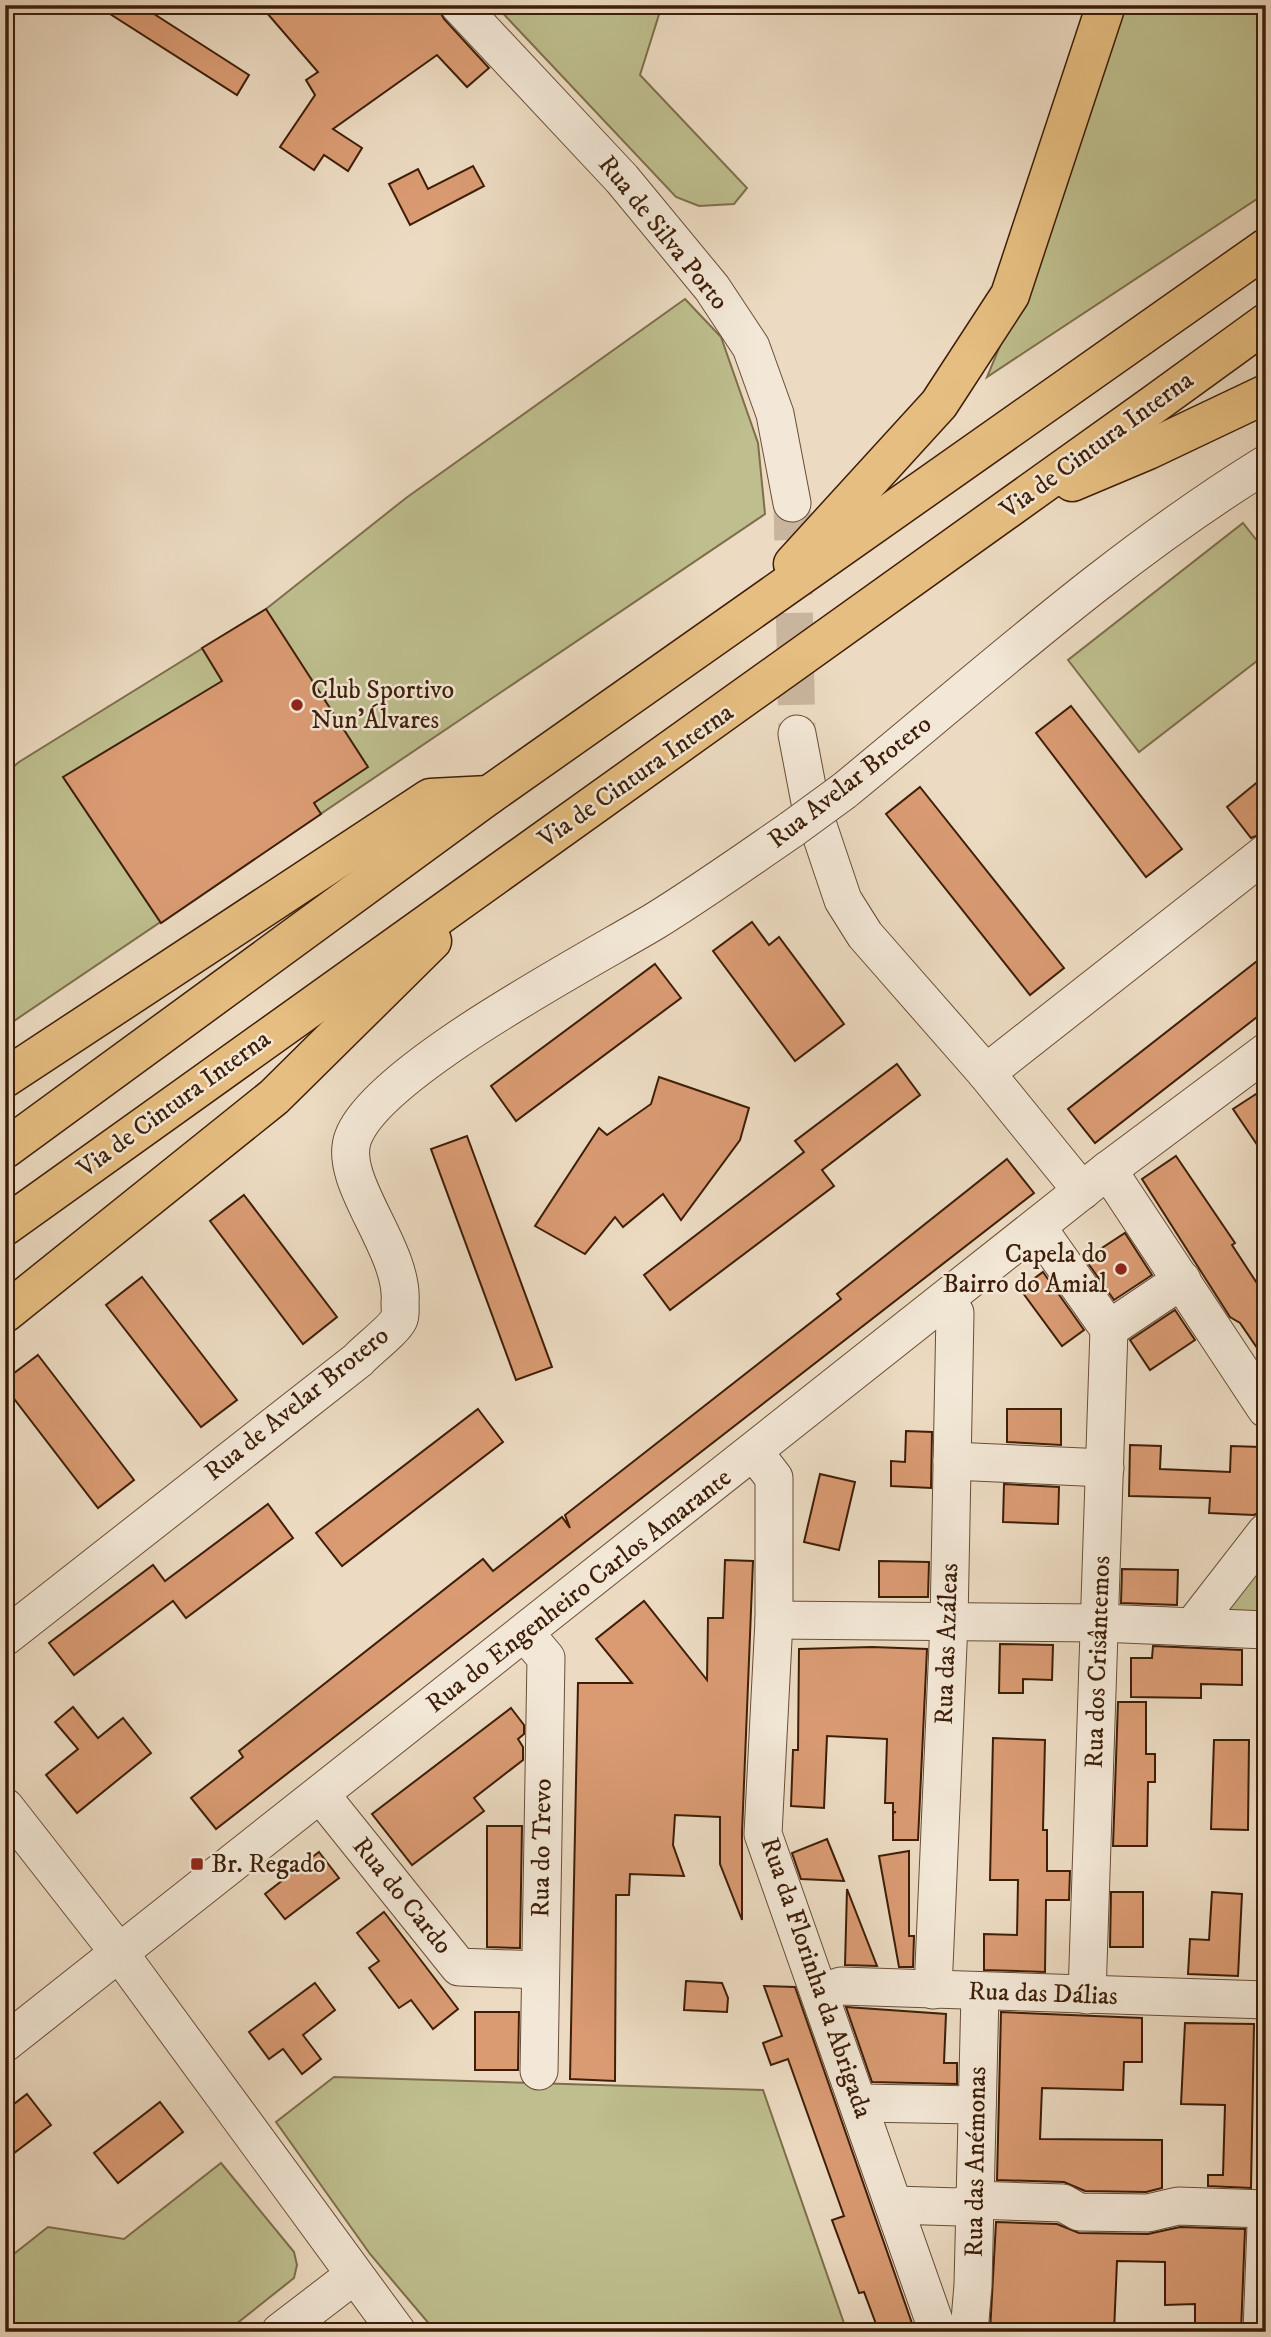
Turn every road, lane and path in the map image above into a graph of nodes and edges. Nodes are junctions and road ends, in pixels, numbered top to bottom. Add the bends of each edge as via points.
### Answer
1 (459, 5) edge
2 (1106, 5) edge
3 (1266, 248) edge
4 (1266, 323) edge
5 (1266, 394) edge
6 (1266, 464) edge
7 (792, 503) tunnel mouth
8 (1015, 505) junction
9 (748, 615) junction
10 (796, 734) tunnel mouth
11 (489, 795) junction
12 (1266, 853) edge
13 (497, 874) junction
14 (1266, 1053) edge
15 (414, 1073) joint
16 (986, 1073) junction
17 (5, 1078) edge
18 (5, 1149) edge
19 (1095, 1181) junction
20 (5, 1226) edge
21 (1037, 1227) junction
22 (1181, 1280) junction
23 (944, 1301) junction
24 (5, 1313) edge
25 (1108, 1329) junction
26 (1266, 1409) edge
27 (754, 1452) junction
28 (952, 1461) junction
29 (1105, 1468) junction
30 (1266, 1532) edge
31 (774, 1620) junction
32 (949, 1622) junction
33 (1100, 1623) junction
34 (1194, 1626) junction
35 (1266, 1630) edge
36 (525, 1633) junction
37 (5, 1637) edge
38 (321, 1795) junction
39 (5, 1807) edge
40 (120, 1954) junction
41 (539, 1969) junction
42 (933, 1990) junction
43 (821, 1993) junction
44 (980, 1993) junction
45 (1087, 1995) junction
46 (1261, 2000) edge
47 (5, 2043) edge
48 (539, 2071) dead end
49 (859, 2103) junction
50 (977, 2105) junction
51 (891, 2197) junction
52 (975, 2200) junction
53 (1266, 2209) edge
54 (1266, 2225) edge
55 (353, 2276) junction
56 (1265, 2279) edge
57 (280, 2332) edge
58 (397, 2332) edge
59 (938, 2332) edge
60 (969, 2332) edge
61 (1262, 2332) edge

1 - 7 street, Rua de Silva Porto via 622,179 712,288 751,347 775,414
2 - 9 highway via 1010,295 939,404
3 - 9 highway
4 - 8 highway, Via de Cintura Interna
5 - 8 highway
6 - 15 street, Rua Avelar Brotero, bridge via 1206,500 1135,553 792,829
8 - 13 highway, Via de Cintura Interna
9 - 11 highway
10 - 16 street via 810,802 844,900 865,935
11 - 17 highway via 430,798
11 - 18 highway
12 - 16 street
13 - 20 highway, Via de Cintura Interna
13 - 24 highway via 274,1097
14 - 19 street, Rua do Engenheiro Carlos Amarante
15 - 37 street, Rua de Avelar Brotero via 366,1113 351,1140 354,1172 402,1286 399,1319 358,1360
16 - 19 street
19 - 21 street, Rua do Engenheiro Carlos Amarante
19 - 22 street
21 - 23 street, Rua do Engenheiro Carlos Amarante
21 - 25 street
22 - 25 street
22 - 26 street
23 - 27 street, Rua do Engenheiro Carlos Amarante
23 - 28 street, Rua das Azáleas via 955,1313
25 - 29 street, Rua dos Crisântemos
27 - 31 street, Rua da Florinha da Abrigada via 774,1478
27 - 36 street, Rua do Engenheiro Carlos Amarante
28 - 29 street
28 - 32 street, Rua das Azáleas
29 - 33 street, Rua dos Crisântemos
30 - 34 street
31 - 32 street
31 - 43 street, Rua da Florinha da Abrigada via 763,1834
32 - 33 street
32 - 42 street, Rua das Azáleas
33 - 34 street
33 - 45 street, Rua dos Crisântemos
34 - 35 street
36 - 38 street, Rua do Engenheiro Carlos Amarante
36 - 41 street, Rua do Trevo via 546,1658
38 - 40 street, Rua do Engenheiro Carlos Amarante
38 - 41 street, Rua do Cardo via 459,1967
39 - 40 street
40 - 47 street, Rua do Engenheiro Carlos Amarante
40 - 55 street
41 - 48 street, Rua do Trevo
42 - 43 street, Rua das Dálias via 841,1986
42 - 44 street, Rua das Dálias
43 - 49 street, Rua da Florinha da Abrigada
44 - 45 street, Rua das Dálias
44 - 50 street, Rua das Anémonas
45 - 46 street, Rua das Dálias
49 - 50 street
49 - 51 street, Rua da Florinha da Abrigada
50 - 52 street, Rua das Anémonas
51 - 52 street via 958,2207
51 - 59 street, Rua da Florinha da Abrigada
52 - 53 street via 1063,2203 1079,2212 1148,2213 1178,2206
52 - 60 street, Rua das Anémonas
54 - 56 street
55 - 57 street
55 - 58 street
56 - 61 street

